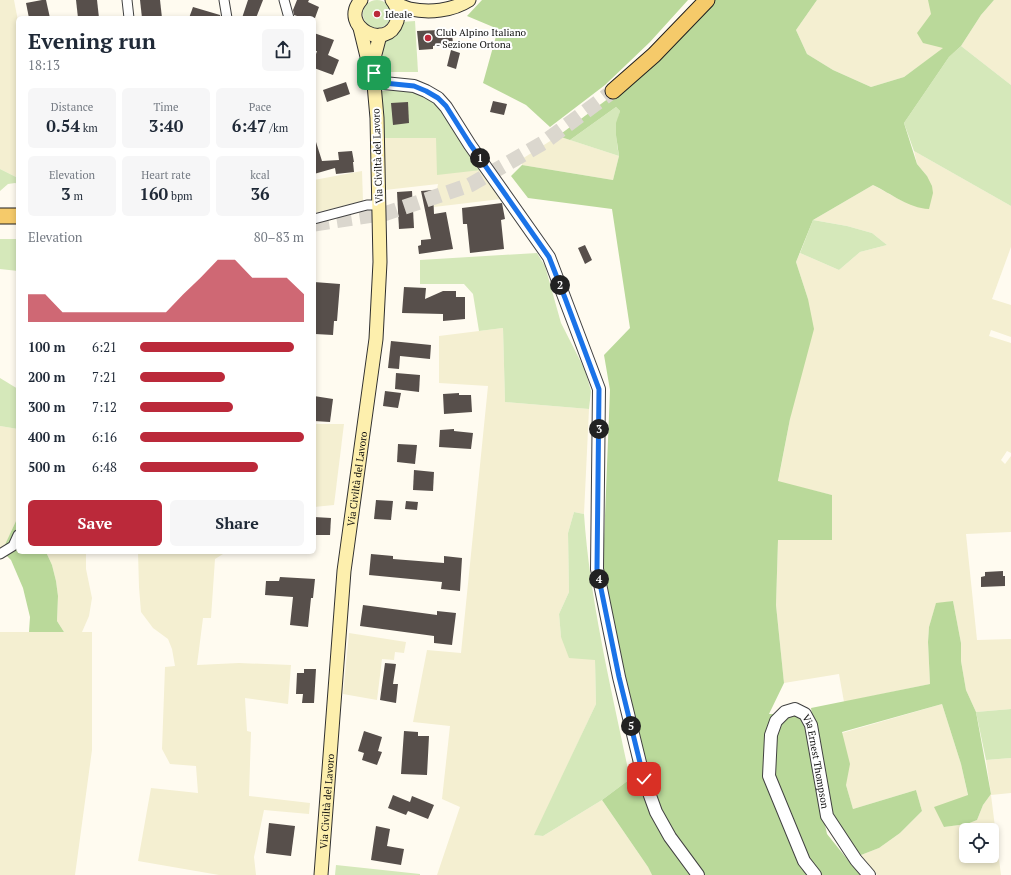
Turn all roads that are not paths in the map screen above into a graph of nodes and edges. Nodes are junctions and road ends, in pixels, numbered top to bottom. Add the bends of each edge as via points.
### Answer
1 (128, 0) edge
2 (224, 0) edge
3 (284, 0) edge
4 (469, 0) edge
5 (708, 0) edge
6 (394, 2) edge
7 (358, 3) edge
8 (430, 10) junction
9 (129, 16) edge
10 (227, 16) edge
11 (288, 16) edge
12 (396, 23) junction
13 (360, 28) junction
14 (380, 35) junction
15 (374, 82) junction
16 (613, 91) tunnel mouth
17 (379, 205) junction
18 (0, 216) edge
19 (16, 216) edge
20 (316, 218) edge
21 (16, 539) edge
22 (0, 554) edge
23 (321, 875) edge
24 (698, 875) edge
25 (815, 875) edge
26 (869, 875) edge

1 - 9 street
2 - 10 street
3 - 11 street
4 - 8 main road via 449,9
5 - 16 main road via 654,55
6 - 8 main road via 410,9
6 - 12 main road via 398,10
7 - 13 main road, Via Civiltà del Lavoro via 355,15
8 - 12 main road
12 - 14 main road via 392,29
13 - 14 main road via 366,33
13 - 15 main road, Via Civiltà del Lavoro
14 - 15 main road, Via Civiltà del Lavoro via 375,54
15 - 17 main road, Via Civiltà del Lavoro
15 - 24 street via 414,86 438,98 549,257 599,389 597,569 619,677 644,779 656,812 670,837
17 - 20 street via 367,205
17 - 23 main road, Via Civiltà del Lavoro via 380,262 376,339 344,571
18 - 19 main road
21 - 22 street via 13,546
25 - 26 street, Via Ernest Thompson via 804,861 769,776 771,735 776,721 785,712 795,709 805,714 811,725 826,816

